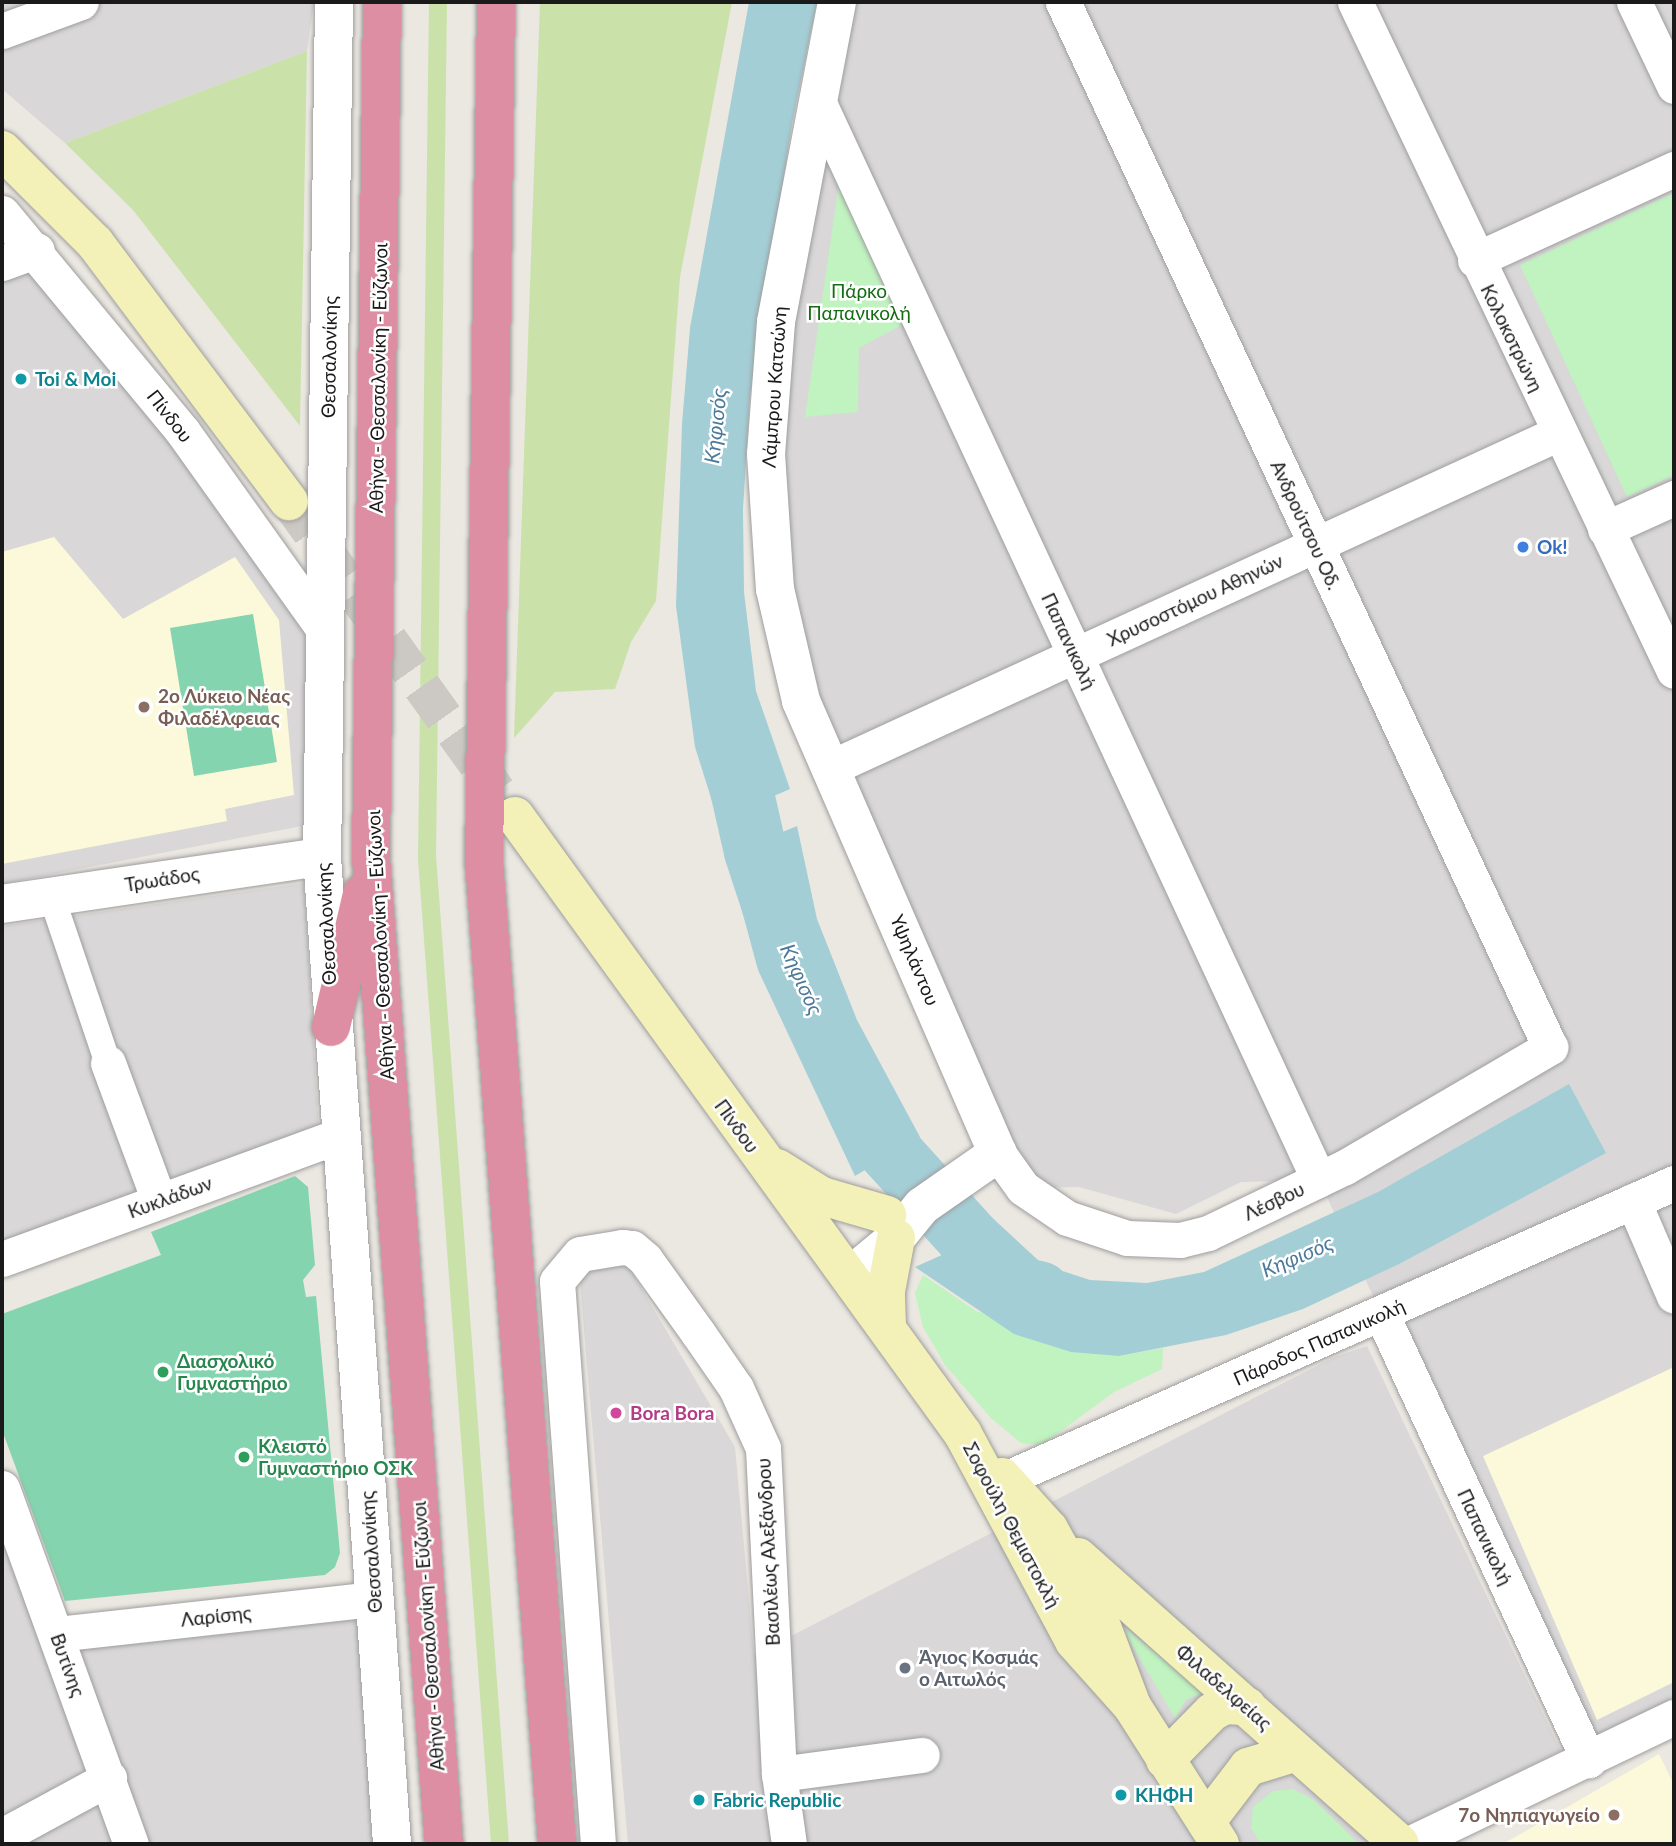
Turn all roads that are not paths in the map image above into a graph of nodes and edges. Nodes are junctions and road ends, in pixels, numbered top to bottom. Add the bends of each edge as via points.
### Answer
1 (81, 2) edge
2 (334, 2) edge
3 (382, 2) edge
4 (496, 2) edge
5 (837, 2) edge
6 (1063, 2) edge
7 (1355, 2) edge
8 (1634, 2) edge
9 (2, 30) edge
10 (1674, 86) edge
11 (820, 103) junction
12 (2, 150) edge
13 (1674, 169) edge
14 (2, 213) edge
15 (37, 250) junction
16 (1475, 260) junction
17 (2, 262) edge
18 (1559, 433) junction
19 (1674, 498) edge
20 (289, 501) tunnel mouth
21 (1605, 529) junction
22 (1315, 545) junction
23 (324, 630) junction
24 (1076, 655) junction
25 (1674, 671) edge
26 (832, 767) junction
27 (515, 816) tunnel mouth
28 (322, 857) junction
29 (371, 858) junction
30 (51, 895) junction
31 (2, 904) edge
32 (331, 1027) junction
33 (1550, 1047) joint
34 (108, 1063) joint
35 (339, 1136) junction
36 (998, 1153) junction
37 (758, 1155) junction
38 (1319, 1180) junction
39 (1674, 1183) edge
40 (159, 1201) junction
41 (1633, 1201) junction
42 (902, 1220) junction
43 (2, 1259) edge
44 (841, 1265) junction
45 (1674, 1296) edge
46 (1382, 1315) junction
47 (887, 1326) junction
48 (963, 1434) junction
49 (1004, 1479) junction
50 (2, 1488) edge
51 (1049, 1528) junction
52 (375, 1599) junction
53 (57, 1634) junction
54 (1132, 1706) junction
55 (1247, 1706) junction
56 (1674, 1717) edge
57 (1297, 1752) junction
58 (922, 1755) dead end
59 (1165, 1760) junction
60 (1589, 1760) junction
61 (779, 1774) junction
62 (109, 1778) junction
63 (1213, 1833) edge
64 (2, 1836) edge
65 (131, 1844) edge
66 (392, 1844) edge
67 (444, 1844) edge
68 (557, 1844) edge
69 (598, 1844) edge
70 (789, 1844) edge
71 (1400, 1844) edge
72 (1409, 1844) edge

1 - 9 street
2 - 23 street, Θεσσαλονίκης
3 - 29 highway, Αθήνα - Θεσσαλονίκη - Εύζωνοι
4 - 68 highway via 484,860
5 - 11 street, Λάμπρου Κατσώνη
6 - 22 street, Ανδρούτσου Οδ.
7 - 16 street, Κολοκοτρώνη
8 - 10 street
11 - 24 street, Παπανικολή
11 - 26 street, Λάμπρου Κατσώνη via 776,322 766,454 775,589 785,642 801,701
12 - 20 main road via 95,243
13 - 16 street
14 - 15 street, Πίνδου
15 - 17 street
15 - 23 street, Πίνδου via 183,432
16 - 18 street, Κολοκοτρώνη
18 - 21 street, Κολοκοτρώνη
18 - 22 street, Χρυσοστόμου Αθηνών
19 - 21 street
21 - 25 street, Κολοκοτρώνη
22 - 24 street, Χρυσοστόμου Αθηνών
22 - 33 street, Ανδρούτσου Οδ.
23 - 28 street, Θεσσαλονίκης
24 - 26 street, Χρυσοστόμου Αθηνών
24 - 38 street, Παπανικολή
26 - 36 street, Υψηλάντου
27 - 37 main road, Πίνδου
28 - 30 street, Τρωάδος
28 - 32 street, Θεσσαλονίκης
29 - 32 highway
29 - 67 highway, Αθήνα - Θεσσαλονίκη - Εύζωνοι
30 - 31 street, Τρωάδος
30 - 34 street
32 - 35 street, Θεσσαλονίκης
33 - 38 street, Λέσβου
34 - 40 street
35 - 40 street, Κυκλάδων
35 - 52 street, Θεσσαλονίκης
36 - 38 street, Λέσβου via 1023,1188 1045,1206 1096,1230 1152,1241 1208,1233
36 - 42 street
37 - 42 main road via 822,1196
37 - 44 main road, Πίνδου
39 - 41 street, Πάροδος Παπανικολή
40 - 43 street, Κυκλάδων
41 - 45 street
41 - 46 street, Πάροδος Παπανικολή
42 - 44 street
42 - 47 main road via 886,1291
44 - 47 main road, Πίνδου
46 - 49 street, Πάροδος Παπανικολή
46 - 60 street, Παπανικολή
47 - 48 main road, Πίνδου
48 - 49 main road, Σοφούλη Θεμιστοκλή
48 - 54 main road, Σοφούλη Θεμιστοκλή via 1074,1641
49 - 51 main road, Σοφούλη Θεμιστοκλή
50 - 53 street, Βυτίνης
51 - 54 main road, Σοφούλη Θεμιστοκλή via 1100,1619
51 - 55 main road, Φιλαδελφείας
52 - 53 street, Λαρίσης
52 - 66 street, Θεσσαλονίκης
53 - 62 street, Βυτίνης
54 - 59 main road, Σοφούλη Θεμιστοκλή
55 - 57 main road, Φιλαδελφείας
55 - 59 main road via 1225,1705 1212,1712
56 - 60 street
57 - 63 main road via 1248,1767
57 - 71 main road, Φιλαδελφείας
58 - 61 street
59 - 63 main road, Σοφούλη Θεμιστοκλή
60 - 72 street
61 - 69 street, Βασιλέως Αλεξάνδρου via 763,1448 736,1388 645,1259 632,1248 580,1254 557,1280
61 - 70 street, Βασιλέως Αλεξάνδρου
62 - 64 street
62 - 65 street, Βυτίνης

